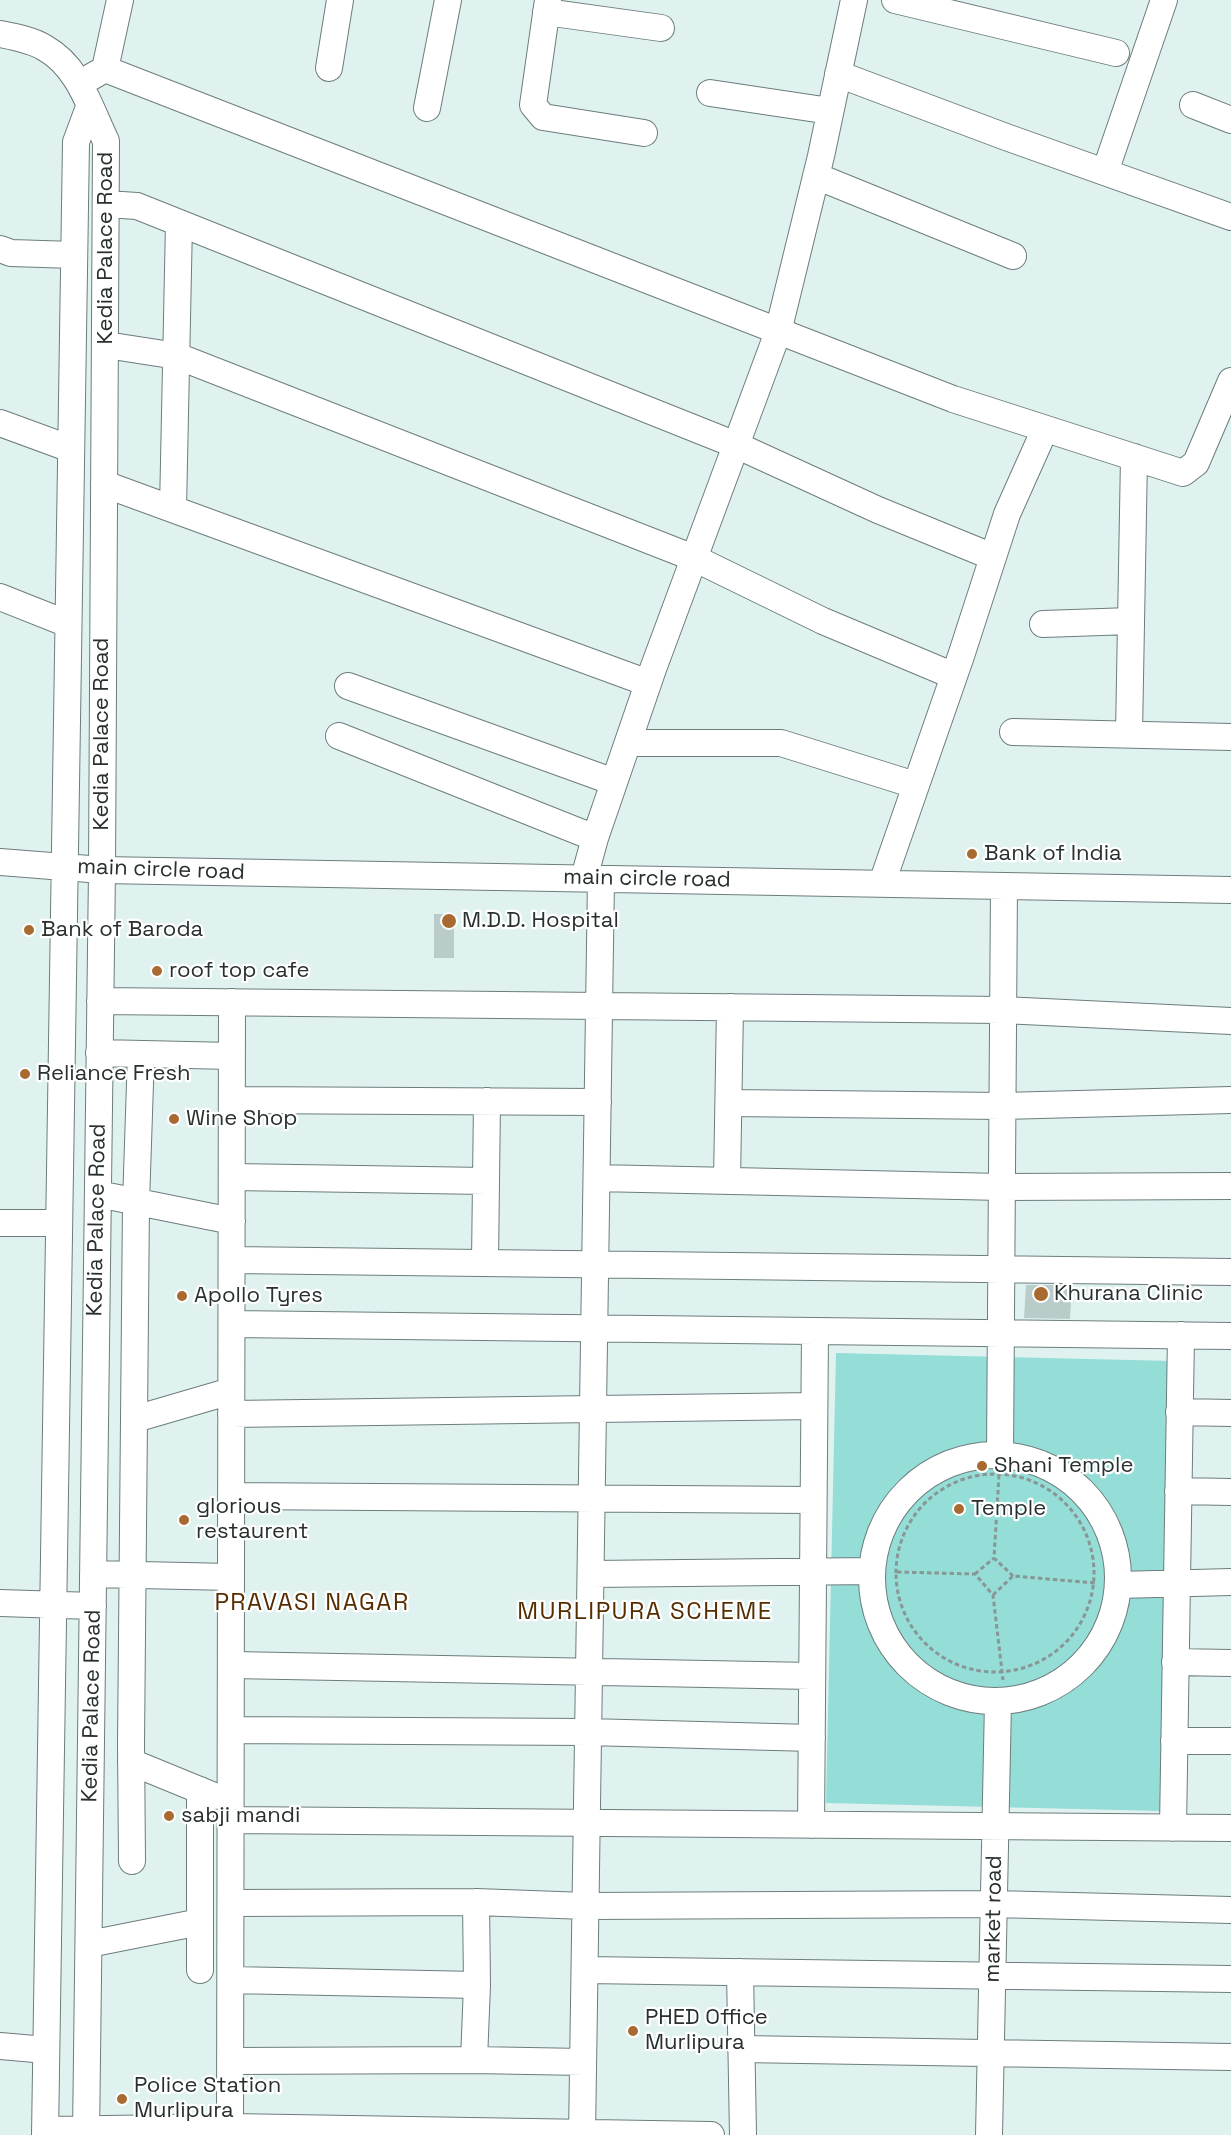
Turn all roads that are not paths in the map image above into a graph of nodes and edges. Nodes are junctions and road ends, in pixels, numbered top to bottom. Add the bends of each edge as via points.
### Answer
1 (120, 0) edge
2 (340, 0) edge
3 (448, 0) edge
4 (854, 0) edge
5 (895, 0) edge
6 (1164, 0) edge
7 (547, 6) edge
8 (661, 28) dead end
9 (0, 34) edge
10 (1116, 53) dead end
11 (329, 68) dead end
12 (105, 69) junction
13 (838, 74) junction
14 (710, 93) dead end
15 (85, 96) junction
16 (1193, 105) dead end
17 (427, 108) dead end
18 (830, 111) junction
19 (1231, 120) edge
20 (644, 133) dead end
21 (1105, 172) junction
22 (816, 176) junction
23 (106, 204) junction
24 (1231, 217) edge
25 (179, 223) junction
26 (0, 249) edge
27 (74, 255) junction
28 (1012, 256) dead end
29 (778, 332) junction
30 (106, 345) junction
31 (177, 356) junction
32 (1231, 381) edge
33 (0, 423) edge
34 (1045, 429) junction
35 (736, 445) junction
36 (71, 449) junction
37 (1134, 457) junction
38 (104, 484) junction
39 (173, 509) junction
40 (993, 557) junction
41 (694, 558) junction
42 (0, 597) edge
43 (1131, 621) junction
44 (68, 624) junction
45 (1043, 624) dead end
46 (954, 676) junction
47 (648, 683) junction
48 (348, 686) dead end
49 (1013, 732) dead end
50 (1129, 734) junction
51 (339, 736) dead end
52 (1231, 736) edge
53 (628, 743) junction
54 (614, 782) junction
55 (915, 785) junction
56 (595, 838) junction
57 (0, 862) edge
58 (64, 867) junction
59 (102, 870) junction
60 (593, 878) junction
61 (882, 883) junction
62 (1004, 886) junction
63 (1231, 890) edge
64 (100, 1001) junction
65 (232, 1002) junction
66 (599, 1006) junction
67 (730, 1007) junction
68 (1003, 1010) junction
69 (1231, 1022) edge
70 (99, 1053) junction
71 (141, 1054) junction
72 (232, 1056) junction
73 (232, 1100) junction
74 (1231, 1100) edge
75 (488, 1101) junction
76 (598, 1102) junction
77 (729, 1103) junction
78 (1002, 1106) junction
79 (232, 1177) junction
80 (597, 1178) junction
81 (486, 1181) junction
82 (727, 1181) junction
83 (1231, 1186) edge
84 (1002, 1187) junction
85 (98, 1194) junction
86 (136, 1203) junction
87 (232, 1221) junction
88 (0, 1223) edge
89 (58, 1224) junction
90 (232, 1260) junction
91 (485, 1262) junction
92 (595, 1264) junction
93 (1001, 1268) junction
94 (1231, 1272) edge
95 (232, 1324) junction
96 (594, 1328) junction
97 (815, 1331) junction
98 (1001, 1333) junction
99 (1181, 1335) junction
100 (1231, 1336) edge
101 (231, 1402) junction
102 (814, 1406) junction
103 (593, 1409) junction
104 (1179, 1412) junction
105 (1231, 1413) edge
106 (135, 1419) junction
107 (999, 1463) junction
108 (1178, 1491) junction
109 (1231, 1492) edge
110 (231, 1496) junction
111 (592, 1497) junction
112 (813, 1500) junction
113 (813, 1572) junction
114 (884, 1572) junction
115 (93, 1574) junction
116 (591, 1574) junction
117 (133, 1575) junction
118 (231, 1577) junction
119 (1231, 1582) edge
120 (1176, 1583) junction
121 (1106, 1584) junction
122 (0, 1604) edge
123 (53, 1604) junction
124 (93, 1606) junction
125 (1175, 1662) junction
126 (1231, 1663) edge
127 (232, 1665) junction
128 (590, 1671) junction
129 (812, 1676) junction
130 (1002, 1702) junction
131 (231, 1730) junction
132 (588, 1732) junction
133 (812, 1738) junction
134 (1174, 1740) junction
135 (1231, 1741) edge
136 (91, 1744) junction
137 (131, 1753) junction
138 (200, 1790) junction
139 (231, 1811) junction
140 (587, 1823) junction
141 (811, 1825) junction
142 (996, 1826) junction
143 (1173, 1828) junction
144 (1231, 1828) edge
145 (132, 1861) dead end
146 (476, 1902) junction
147 (231, 1903) junction
148 (994, 1904) junction
149 (586, 1906) junction
150 (1231, 1910) edge
151 (200, 1922) junction
152 (89, 1944) junction
153 (585, 1970) junction
154 (200, 1971) dead end
155 (740, 1972) junction
156 (993, 1976) junction
157 (1231, 1979) edge
158 (231, 1980) junction
159 (477, 1985) junction
160 (0, 2046) edge
161 (741, 2049) junction
162 (46, 2050) junction
163 (991, 2053) junction
164 (1231, 2057) edge
165 (474, 2060) junction
166 (231, 2061) junction
167 (583, 2062) junction
168 (230, 2127) junction
169 (86, 2132) edge
170 (45, 2133) edge
171 (582, 2134) edge
172 (711, 2135) edge
173 (743, 2135) edge
174 (989, 2135) edge

1 - 12 street
2 - 11 street
3 - 17 street
4 - 13 street
5 - 10 street
6 - 21 street
7 - 8 street
7 - 20 street via 533,105 543,117
9 - 15 street via 44,47 63,61
12 - 15 street
12 - 29 street
13 - 18 street
13 - 21 street
14 - 18 street
15 - 23 street, Kedia Palace Road via 106,141
15 - 27 street, Kedia Palace Road via 76,142
16 - 19 street
18 - 22 street
21 - 24 street
22 - 28 street
22 - 29 street
23 - 25 street via 136,206
23 - 30 street, Kedia Palace Road
25 - 31 street
25 - 35 street
26 - 27 street via 11,253
27 - 36 street, Kedia Palace Road
29 - 34 street via 953,399
29 - 35 street
30 - 31 street
30 - 38 street, Kedia Palace Road
31 - 39 street
31 - 41 street
32 - 37 street via 1196,463 1183,473
33 - 36 street
34 - 37 street
34 - 40 street via 1007,514
35 - 40 street
35 - 41 street
36 - 44 street, Kedia Palace Road
37 - 43 street
38 - 39 street
38 - 59 street, Kedia Palace Road
39 - 47 street
40 - 46 street
41 - 46 street via 823,621
41 - 47 street
42 - 44 street
43 - 45 street
43 - 50 street
44 - 58 street, Kedia Palace Road
46 - 55 street
47 - 53 street
48 - 54 street
49 - 50 street
50 - 52 street
51 - 56 street
53 - 54 street
53 - 55 street via 781,743
54 - 56 street
55 - 61 street
56 - 60 street
57 - 58 street, main circle road
58 - 59 street, main circle road
58 - 89 street, Kedia Palace Road
59 - 60 street, main circle road
59 - 64 street, Kedia Palace Road
60 - 61 street, main circle road
60 - 66 street
61 - 62 street, main circle road
62 - 63 street, main circle road
62 - 68 street
64 - 65 street
64 - 70 street, Kedia Palace Road
65 - 66 street
65 - 72 street
66 - 67 street
66 - 76 street
67 - 68 street
67 - 77 street
68 - 69 street
68 - 78 street
70 - 71 street
70 - 85 street, Kedia Palace Road
71 - 72 street
71 - 86 street
72 - 73 street
73 - 75 street
73 - 79 street
74 - 78 street
75 - 76 street
75 - 81 street
76 - 80 street
77 - 78 street
77 - 82 street
78 - 84 street
79 - 81 street
79 - 87 street
80 - 82 street
80 - 92 street
81 - 91 street
82 - 84 street
83 - 84 street
84 - 93 street
85 - 86 street
85 - 115 street, Kedia Palace Road
86 - 87 street
86 - 106 street
87 - 90 street
88 - 89 street
89 - 123 street, Kedia Palace Road
90 - 91 street
90 - 95 street
91 - 92 street
92 - 93 street
92 - 96 street
93 - 94 street
93 - 98 street
95 - 96 street
95 - 101 street
96 - 97 street
96 - 103 street
97 - 98 street
97 - 102 street
98 - 99 street
98 - 107 street
99 - 100 street
99 - 104 street
101 - 103 street
101 - 106 street
101 - 110 street
102 - 103 street
102 - 112 street
103 - 111 street
104 - 105 street
104 - 108 street
106 - 117 street
107 - 114 street via 968,1456 938,1467 912,1486 891,1510 877,1539
107 - 121 street via 1027,1458 1053,1468 1095,1505 1116,1557
108 - 109 street
108 - 120 street
110 - 111 street
110 - 118 street
111 - 112 street
111 - 116 street
112 - 113 street
113 - 114 street
113 - 116 street
113 - 129 street
114 - 130 street via 874,1605 886,1637 906,1665 933,1685 964,1698
115 - 117 street
115 - 124 street, Kedia Palace Road
116 - 128 street
117 - 118 street
117 - 137 street
118 - 127 street
119 - 120 street
120 - 121 street
120 - 125 street
121 - 130 street via 1113,1614 1101,1641 1084,1664 1061,1683 1035,1696
122 - 123 street
123 - 124 street
123 - 162 street, Kedia Palace Road
124 - 136 street, Kedia Palace Road
125 - 126 street
125 - 134 street
127 - 128 street
127 - 131 street
128 - 129 street
128 - 132 street
129 - 133 street
130 - 142 street, market road
131 - 132 street
131 - 139 street
132 - 133 street
132 - 140 street
133 - 141 street
134 - 135 street
134 - 143 street
136 - 137 street
136 - 152 street, Kedia Palace Road
137 - 138 street
137 - 145 street
138 - 139 street
138 - 151 street
139 - 140 street
139 - 147 street
140 - 141 street
140 - 149 street
141 - 142 street
142 - 143 street
142 - 148 street, market road
143 - 144 street
146 - 147 street
146 - 149 street
146 - 159 street
147 - 158 street
148 - 149 street
148 - 150 street
148 - 156 street, market road
149 - 153 street
151 - 152 street
151 - 154 street
152 - 169 street, Kedia Palace Road
153 - 155 street
153 - 167 street
155 - 156 street
155 - 161 street
156 - 157 street
156 - 163 street, market road
158 - 159 street
158 - 166 street
159 - 165 street
160 - 162 street
161 - 163 street
161 - 173 street
162 - 170 street, Kedia Palace Road
163 - 164 street
163 - 174 street, market road
165 - 166 street
165 - 167 street
166 - 168 street
167 - 171 street
168 - 169 street
168 - 171 street
169 - 170 street
171 - 172 street

